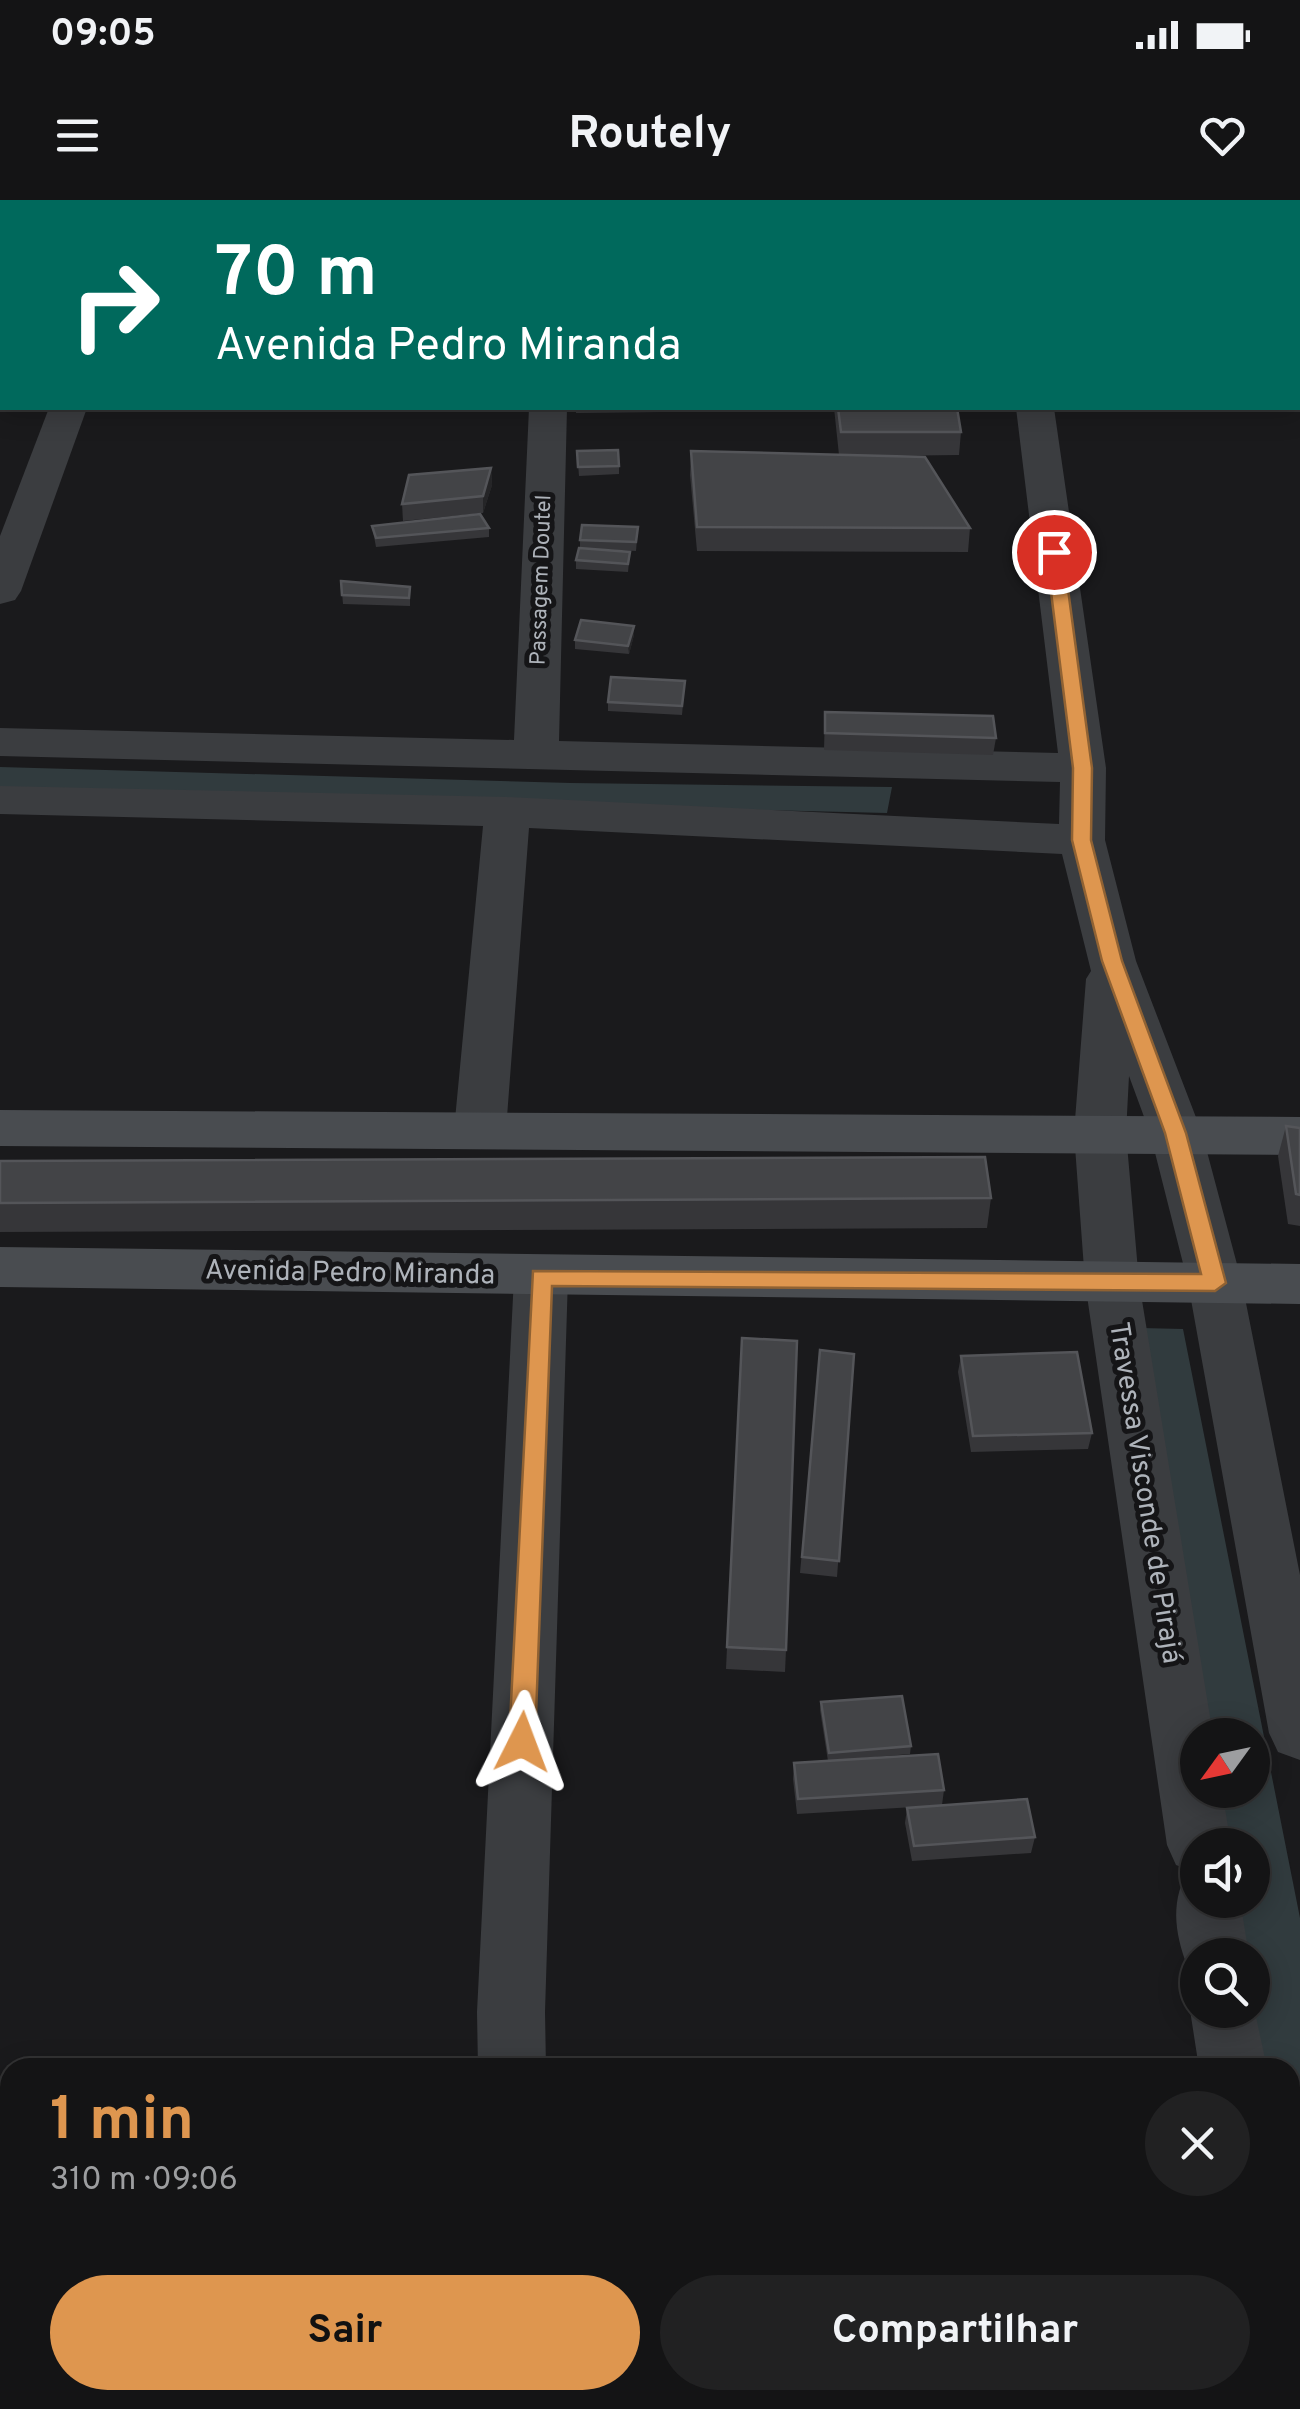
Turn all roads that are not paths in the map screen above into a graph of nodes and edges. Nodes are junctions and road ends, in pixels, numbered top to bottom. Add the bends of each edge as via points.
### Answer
1 (67, 410) edge
2 (548, 410) edge
3 (1035, 410) edge
4 (0, 591) edge
5 (0, 742) edge
6 (536, 754) junction
7 (1083, 768) junction
8 (0, 800) edge
9 (506, 812) junction
10 (1082, 840) junction
11 (1112, 961) junction
12 (0, 1128) edge
13 (480, 1130) junction
14 (1100, 1133) junction
15 (1176, 1133) junction
16 (1300, 1136) edge
17 (0, 1267) edge
18 (541, 1277) junction
19 (1112, 1282) junction
20 (1215, 1283) junction
21 (1300, 1284) edge
22 (1300, 1733) edge
23 (1196, 1828) edge
24 (1227, 2028) edge
25 (512, 2058) edge
26 (1231, 2058) edge

1 - 4 street
2 - 6 street, Passagem Doutel
3 - 7 street, Travessa Visconde de Pirajá
5 - 6 street
6 - 7 street
7 - 10 street, Travessa Visconde de Pirajá
8 - 9 street
9 - 10 street
9 - 13 street
10 - 11 street, Travessa Visconde de Pirajá
11 - 14 street, Travessa Visconde de Pirajá
11 - 15 street, Travessa Visconde de Pirajá
12 - 13 main road
13 - 14 main road
14 - 15 main road
14 - 19 street, Travessa Visconde de Pirajá
15 - 16 main road
15 - 20 street, Travessa Visconde de Pirajá
17 - 18 main road, Avenida Pedro Miranda
18 - 19 main road, Avenida Pedro Miranda
18 - 25 street
19 - 20 main road, Avenida Pedro Miranda
19 - 23 street, Travessa Visconde de Pirajá
20 - 21 main road, Avenida Pedro Miranda
20 - 22 street, Travessa Visconde de Pirajá
24 - 26 street

